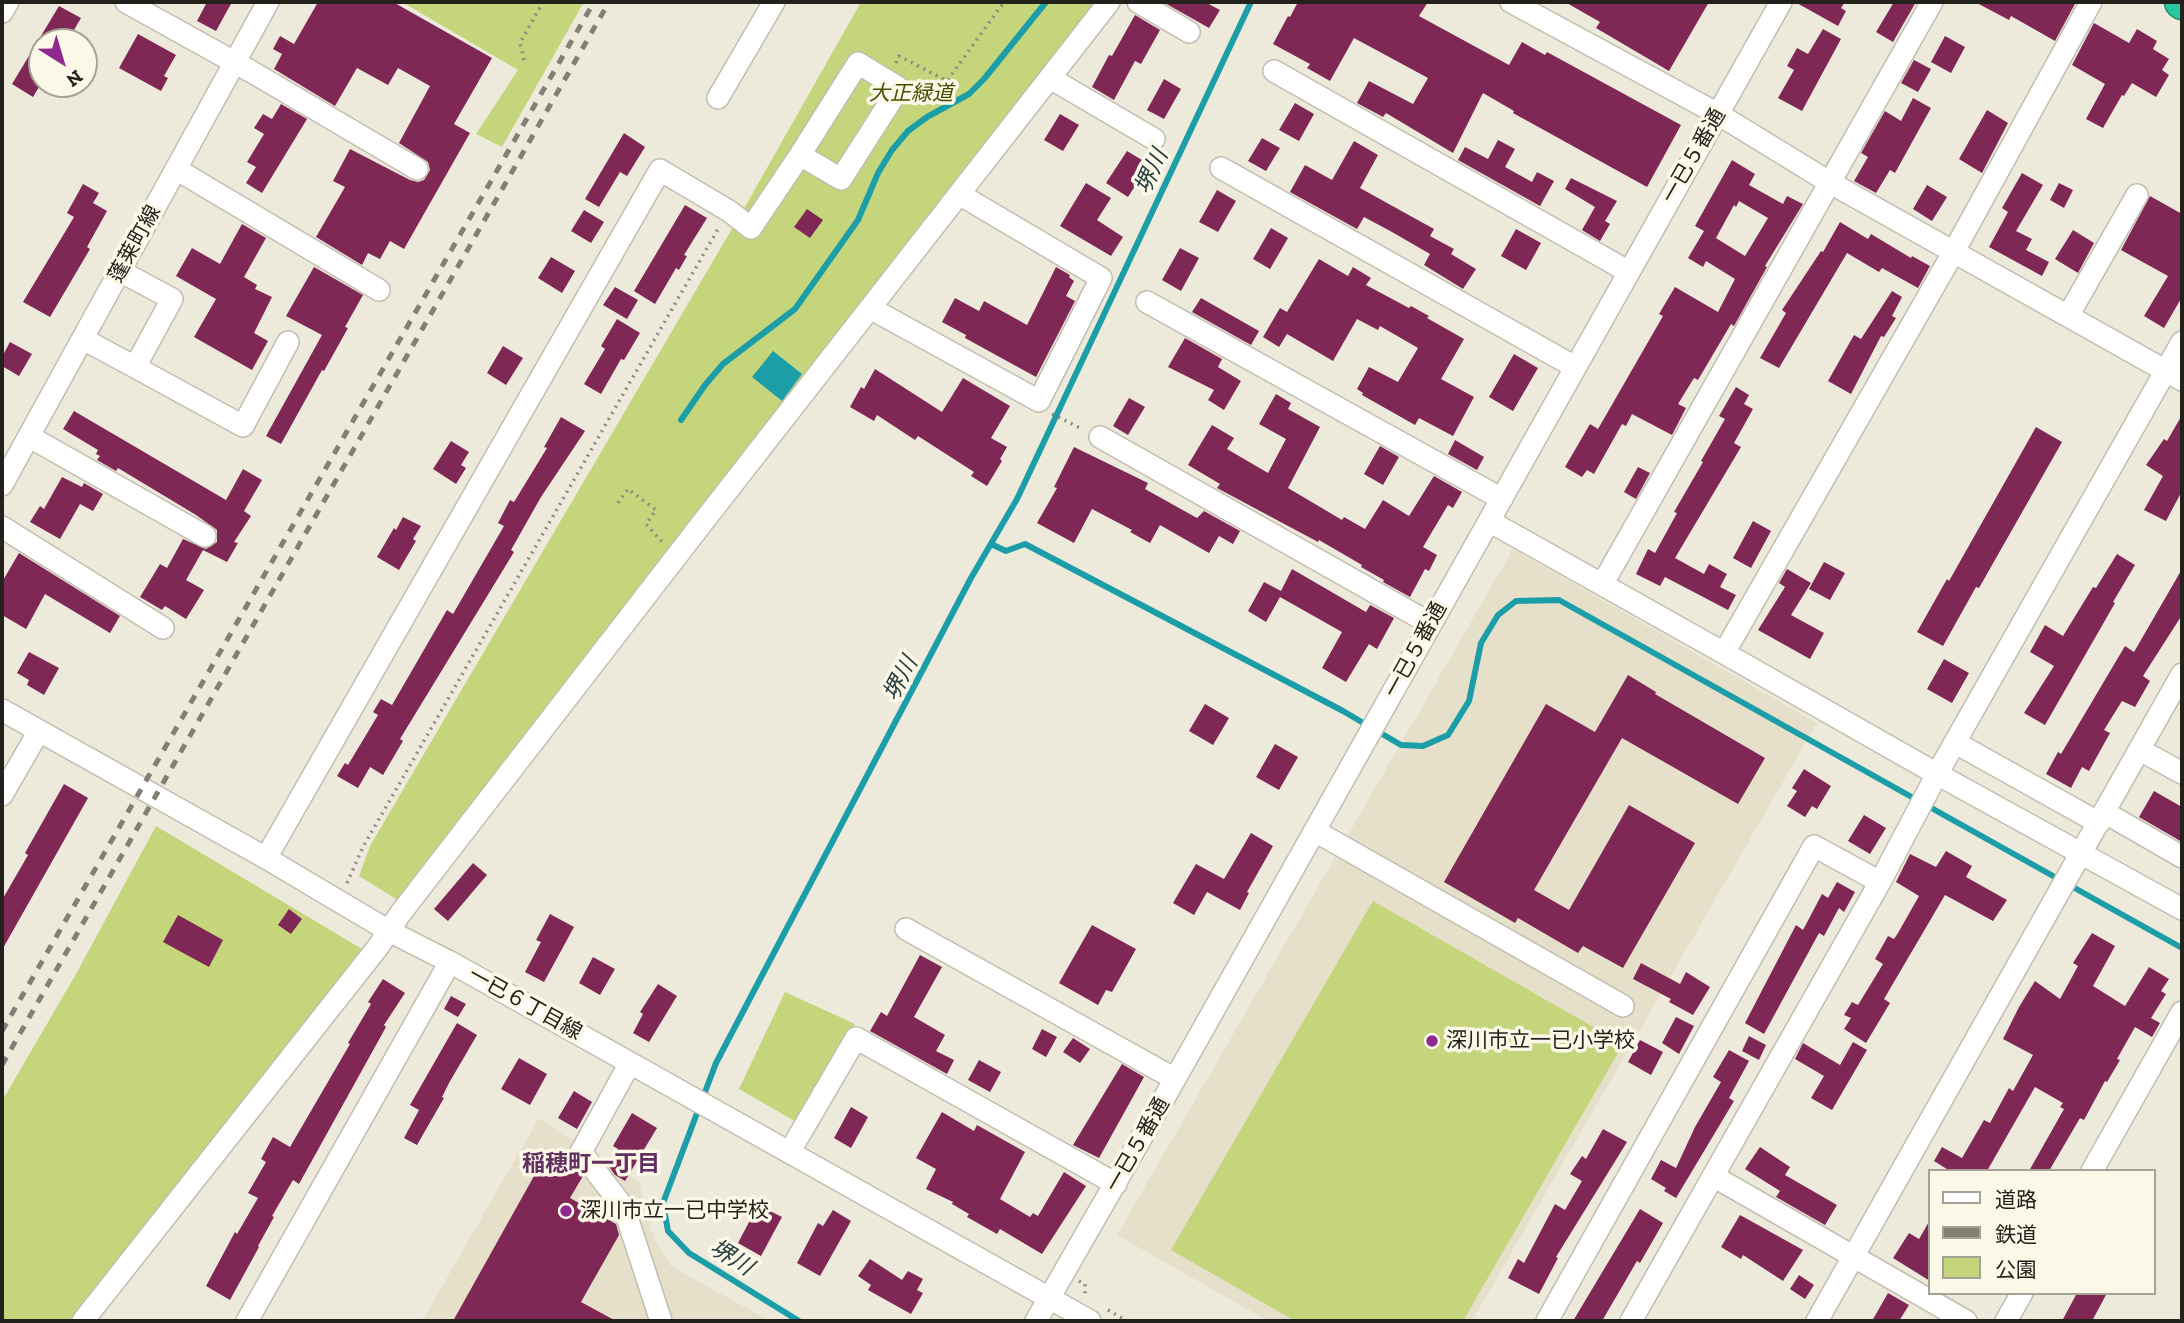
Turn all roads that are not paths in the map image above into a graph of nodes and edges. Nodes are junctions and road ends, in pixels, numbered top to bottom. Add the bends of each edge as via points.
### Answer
1 (8, 2) edge
2 (125, 2) edge
3 (268, 2) edge
4 (774, 2) edge
5 (1109, 2) edge
6 (1138, 2) edge
7 (1511, 2) edge
8 (1781, 2) edge
9 (1932, 2) edge
10 (2091, 2) edge
11 (2, 12) edge
12 (1189, 32) dead end
13 (234, 62) junction
14 (1274, 71) dead end
15 (1050, 78) junction
16 (718, 98) dead end
17 (1718, 114) junction
18 (1154, 139) dead end
19 (800, 155) junction
20 (1221, 168) dead end
21 (176, 169) junction
22 (417, 169) dead end
23 (1829, 182) junction
24 (959, 194) junction
25 (2137, 195) dead end
26 (1953, 253) junction
27 (120, 271) junction
28 (1629, 272) junction
29 (379, 290) dead end
30 (1147, 302) dead end
31 (870, 308) junction
32 (2068, 316) junction
33 (83, 340) junction
34 (288, 342) dead end
35 (2182, 342) edge
36 (135, 367) junction
37 (1576, 367) junction
38 (2174, 375) edge
39 (30, 437) junction
40 (1100, 437) dead end
41 (2, 485) edge
42 (1502, 499) junction
43 (1489, 521) junction
44 (2, 527) edge
45 (205, 536) dead end
46 (1603, 583) junction
47 (1431, 624) junction
48 (163, 628) dead end
49 (1724, 653) junction
50 (2180, 685) edge
51 (2, 710) edge
52 (39, 731) junction
53 (1956, 743) junction
54 (2140, 750) junction
55 (2182, 773) edge
56 (1937, 774) junction
57 (2, 795) edge
58 (2101, 817) junction
59 (1315, 831) junction
60 (2082, 853) junction
61 (266, 858) junction
62 (2182, 858) edge
63 (1880, 882) junction
64 (2182, 909) edge
65 (906, 929) dead end
66 (389, 931) junction
67 (450, 962) junction
68 (1623, 1006) dead end
69 (2182, 1012) edge
70 (630, 1063) junction
71 (1175, 1079) junction
72 (790, 1151) junction
73 (2093, 1169) edge
74 (1713, 1176) junction
75 (1116, 1184) junction
76 (1854, 1257) junction
77 (2021, 1295) edge
78 (1049, 1298) junction
79 (83, 1321) edge
80 (247, 1321) edge
81 (661, 1321) edge
82 (1036, 1321) edge
83 (1090, 1321) edge
84 (1547, 1321) edge
85 (1631, 1321) edge
86 (1818, 1321) edge
87 (1966, 1321) edge
88 (2006, 1321) edge

1 - 11 street
2 - 13 street
3 - 13 street, 蓬莱町線
4 - 16 street
5 - 15 street
6 - 12 street
7 - 17 street
8 - 17 street, 一已５番通
9 - 23 street
10 - 26 street
13 - 21 street, 蓬莱町線
13 - 22 street
14 - 28 street
15 - 18 street
15 - 24 street
17 - 23 street
17 - 28 street, 一已５番通
19 - 19 street via 841,179 899,88 858,63
19 - 61 street via 751,228 660,170
20 - 37 street
21 - 27 street, 蓬莱町線
21 - 29 street
23 - 26 street
23 - 46 street
24 - 31 street
24 - 31 street via 1101,278 1039,401
25 - 32 street
26 - 32 street
26 - 49 street
27 - 33 street, 蓬莱町線
27 - 36 street via 172,299
28 - 37 street, 一已５番通
30 - 42 street
31 - 66 street
32 - 38 street
33 - 36 street
33 - 39 street, 蓬莱町線
34 - 36 street via 243,426
35 - 38 street
37 - 42 street, 一已５番通
38 - 53 street
39 - 41 street, 蓬莱町線
39 - 45 street
40 - 47 street
42 - 43 street, 一已５番通
43 - 46 street
43 - 47 street, 一已５番通
44 - 48 street
46 - 49 street
47 - 59 street, 一已５番通
49 - 56 street
50 - 54 street
51 - 52 street, 一已６丁目線
52 - 57 street
52 - 61 street, 一已６丁目線
53 - 56 street
53 - 58 street
54 - 55 street
54 - 58 street
56 - 60 street
56 - 63 street
58 - 60 street
58 - 62 street
59 - 68 street
59 - 71 street, 一已５番通
60 - 64 street
60 - 76 street
61 - 66 street, 一已６丁目線
63 - 74 street
63 - 84 street via 1814,846
65 - 71 street
66 - 67 street, 一已６丁目線
66 - 79 street
67 - 70 street, 一已６丁目線
67 - 80 street
69 - 73 street
70 - 72 street, 一已６丁目線
70 - 81 street via 581,1152 624,1208
71 - 75 street, 一已５番通
72 - 75 street via 856,1038
72 - 78 street, 一已６丁目線
74 - 76 street
74 - 85 street
75 - 78 street, 一已５番通
76 - 86 street
76 - 87 street
77 - 88 street
78 - 82 street, 一已５番通
78 - 83 street, 一已６丁目線

